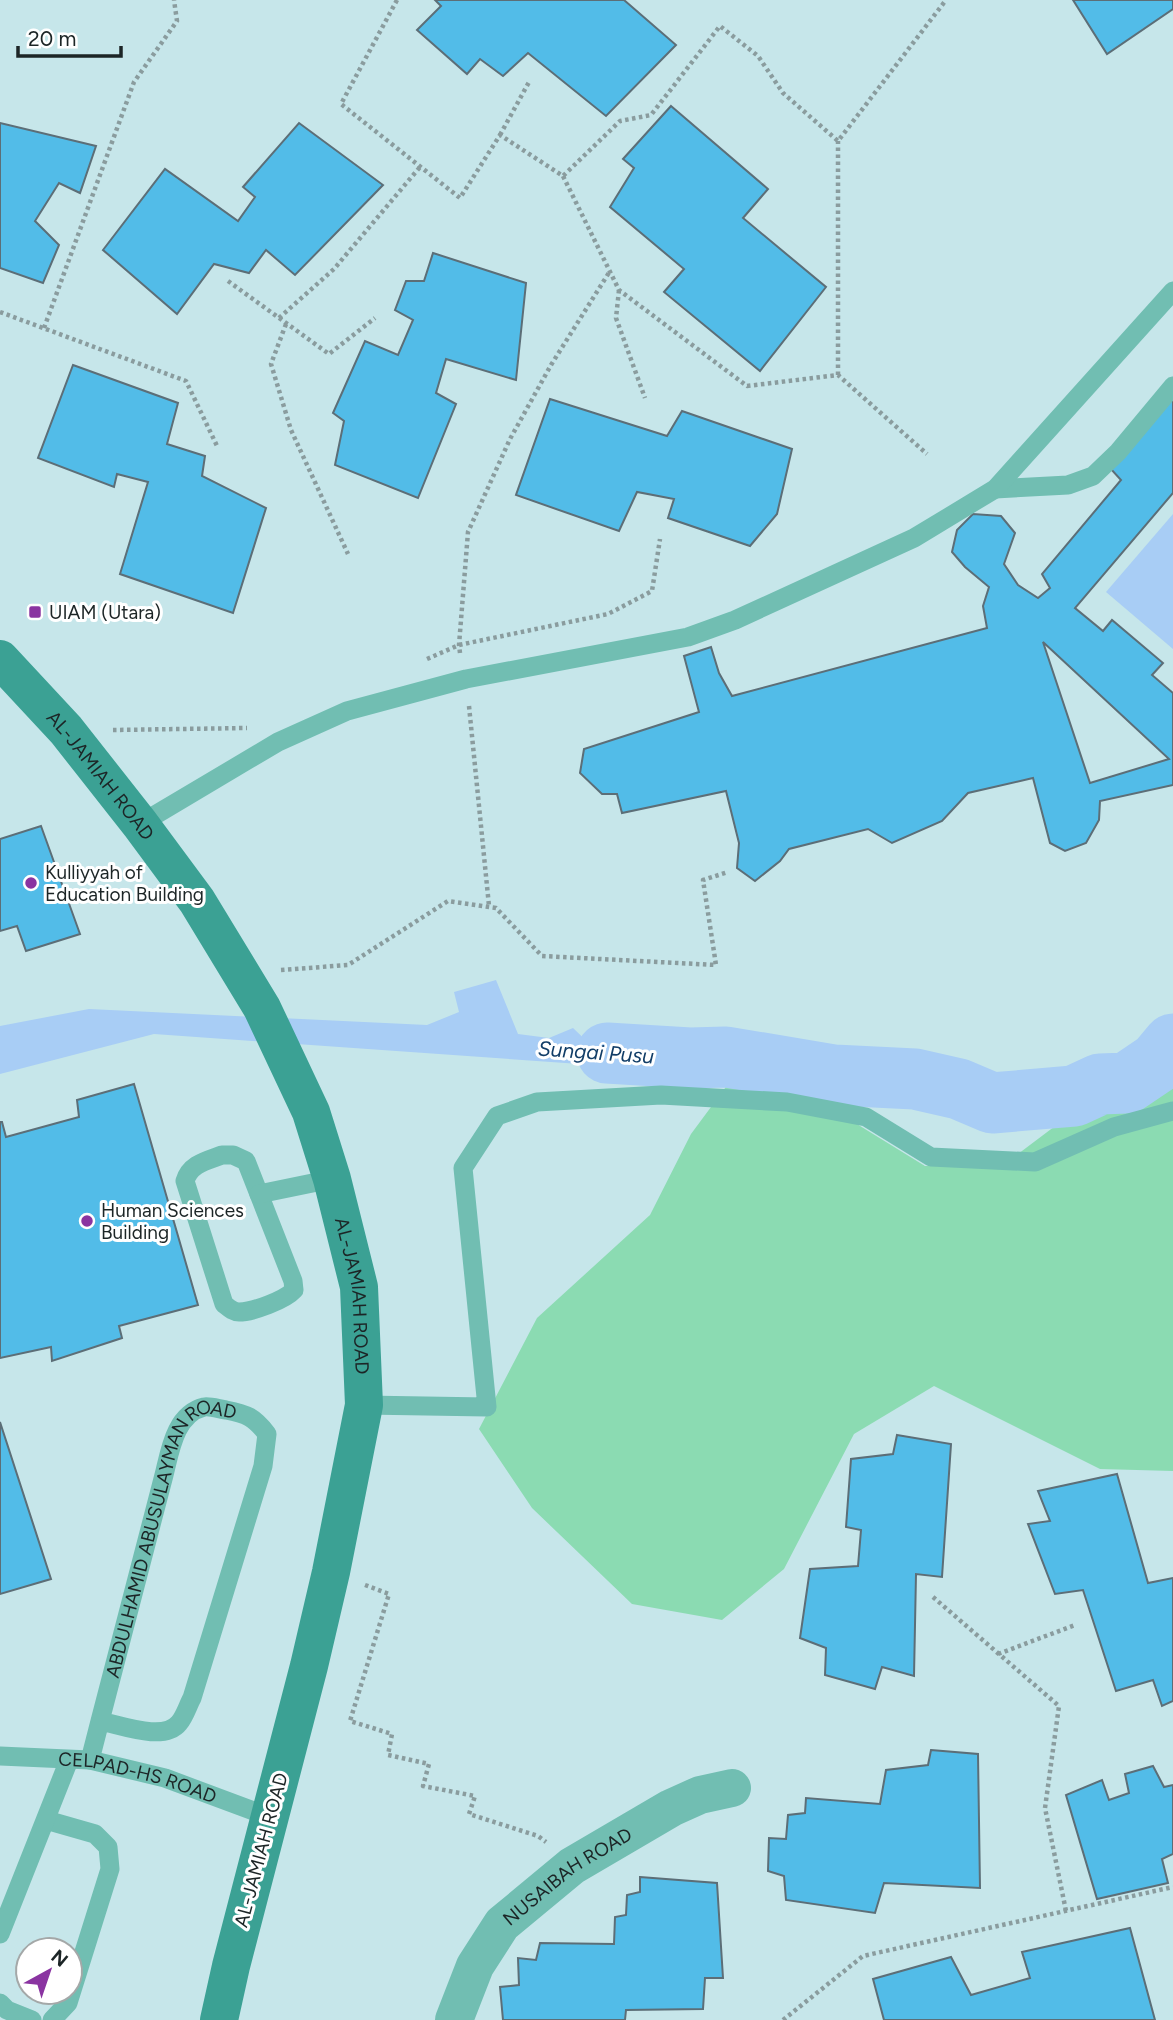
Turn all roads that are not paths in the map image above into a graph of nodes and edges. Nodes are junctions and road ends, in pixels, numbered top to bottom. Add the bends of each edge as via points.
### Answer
1 (1173, 291) edge
2 (1173, 386) edge
3 (995, 489) junction
4 (0, 659) edge
5 (140, 824) junction
6 (1173, 1111) edge
7 (332, 1179) junction
8 (259, 1194) junction
9 (364, 1405) junction
10 (100, 1721) junction
11 (0, 1756) edge
12 (69, 1760) junction
13 (90, 1760) junction
14 (732, 1788) dead end
15 (270, 1817) junction
16 (46, 1819) junction
17 (0, 1934) edge
18 (0, 2003) edge
19 (32, 2020) edge
20 (52, 2020) edge
21 (219, 2020) edge
22 (453, 2020) edge

1 - 3 lane
2 - 3 lane via 1093,476 1068,485
3 - 5 lane via 914,538 688,637 466,679 347,711 278,742
4 - 5 street, AL-JAMIAH ROAD via 66,730
5 - 7 street, AL-JAMIAH ROAD via 197,901 262,1008 310,1112
6 - 9 lane via 1114,1127 1035,1162 931,1157 866,1117 787,1102 662,1095 537,1102 497,1116 463,1168 486,1407
7 - 8 lane
7 - 9 street, AL-JAMIAH ROAD via 359,1287
8 - 8 lane via 294,1290 287,1298 232,1311 224,1304 185,1181 193,1166 233,1155 246,1161
9 - 15 street, AL-JAMIAH ROAD via 331,1572
10 - 10 lane, ABDULHAMID ABUSULAYMAN ROAD via 159,1733 179,1723 186,1710 263,1466 267,1434 255,1418 206,1406 189,1414 174,1436
10 - 13 lane, ABDULHAMID ABUSULAYMAN ROAD
11 - 12 lane, CELPAD-HS ROAD
12 - 13 lane, CELPAD-HS ROAD
12 - 16 lane
13 - 15 lane, CELPAD-HS ROAD via 165,1777
14 - 22 street, NUSAIBAH ROAD via 671,1808 572,1866 502,1924 475,1966
15 - 21 street, AL-JAMIAH ROAD
16 - 17 lane
16 - 20 lane via 95,1834 108,1847 110,1869 68,2003
18 - 19 lane

